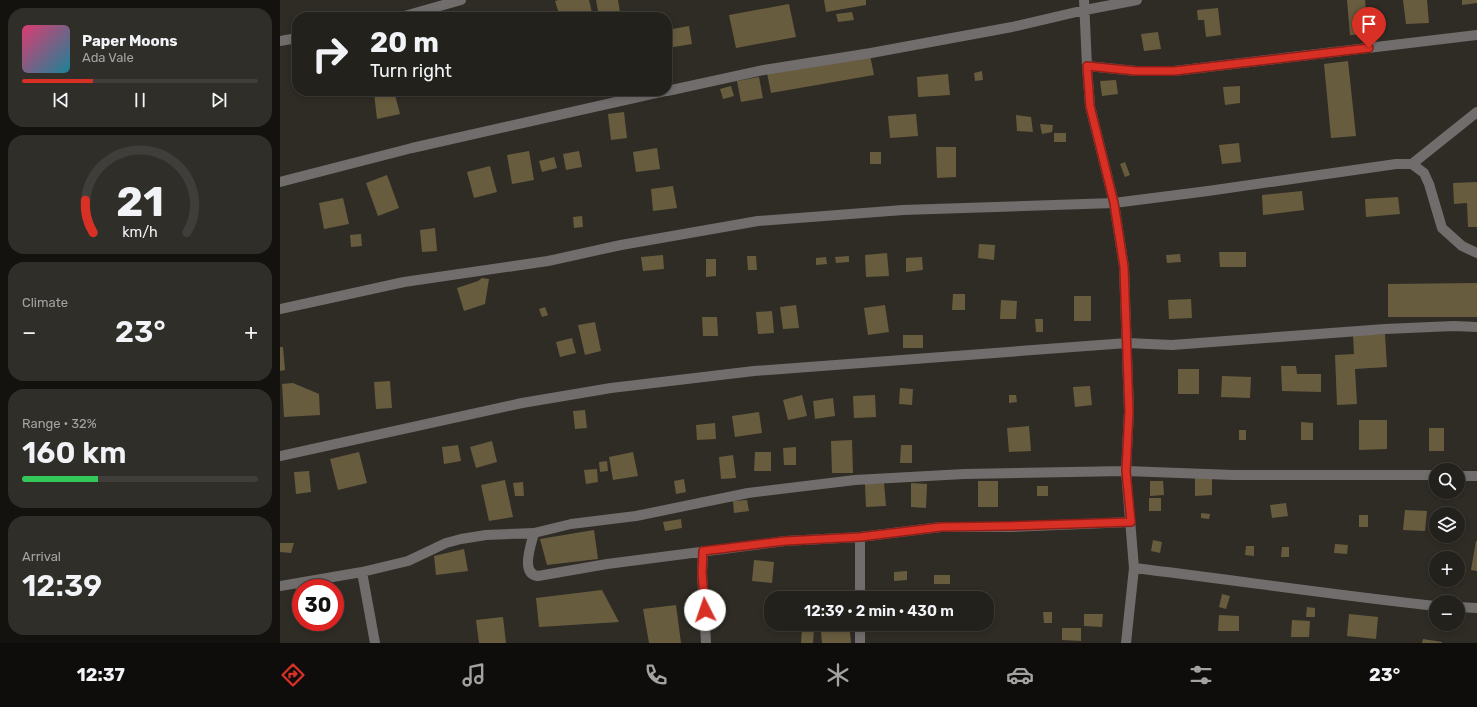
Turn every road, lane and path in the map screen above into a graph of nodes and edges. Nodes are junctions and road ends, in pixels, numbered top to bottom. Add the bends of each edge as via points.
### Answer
1 (461, 0) edge
2 (1137, 0) edge
3 (1084, 5) edge
4 (419, 12) edge
5 (1477, 35) edge
6 (292, 39) edge
7 (280, 42) edge
8 (1087, 66) junction
9 (672, 90) edge
10 (644, 96) edge
11 (1477, 112) edge
12 (1412, 164) junction
13 (280, 182) edge
14 (1114, 203) junction
15 (1477, 253) edge
16 (280, 309) edge
17 (1477, 327) edge
18 (1127, 343) junction
19 (280, 456) edge
20 (1126, 471) junction
21 (1429, 475) edge
22 (1465, 476) edge
23 (1477, 476) edge
24 (1131, 522) junction
25 (534, 533) junction
26 (860, 537) junction
27 (703, 551) junction
28 (1134, 568) junction
29 (362, 572) junction
30 (280, 586) edge
31 (860, 591) edge
32 (1429, 605) edge
33 (1465, 607) edge
34 (1477, 608) edge
35 (860, 631) edge
36 (375, 643) edge
37 (706, 643) edge
38 (860, 643) edge
39 (1126, 643) edge

1 - 4 street
2 - 3 street
3 - 8 street
3 - 9 street via 1012,27 764,70
5 - 8 street via 1174,71 1136,71
6 - 7 street
8 - 14 street via 1090,106
10 - 13 street via 412,148
11 - 12 street
12 - 14 street via 1396,164
12 - 15 street via 1424,173 1442,228 1462,246
14 - 16 street via 903,210 758,221 621,245 548,261 404,282
14 - 18 street via 1124,267
17 - 18 street via 1384,329 1172,345
18 - 19 street via 754,370 611,388 515,405
18 - 20 street via 1129,411
20 - 21 street via 1233,475
20 - 24 street
20 - 25 street via 964,474 855,480 748,493 636,516 571,524
22 - 23 street
24 - 26 street via 941,527
24 - 28 street
25 - 27 street via 528,563 533,576
25 - 29 street via 461,539 446,543 408,561
26 - 27 street via 785,541
26 - 31 street
27 - 37 street
28 - 32 street
28 - 39 street
29 - 30 street
29 - 36 street
33 - 34 street
35 - 38 street

